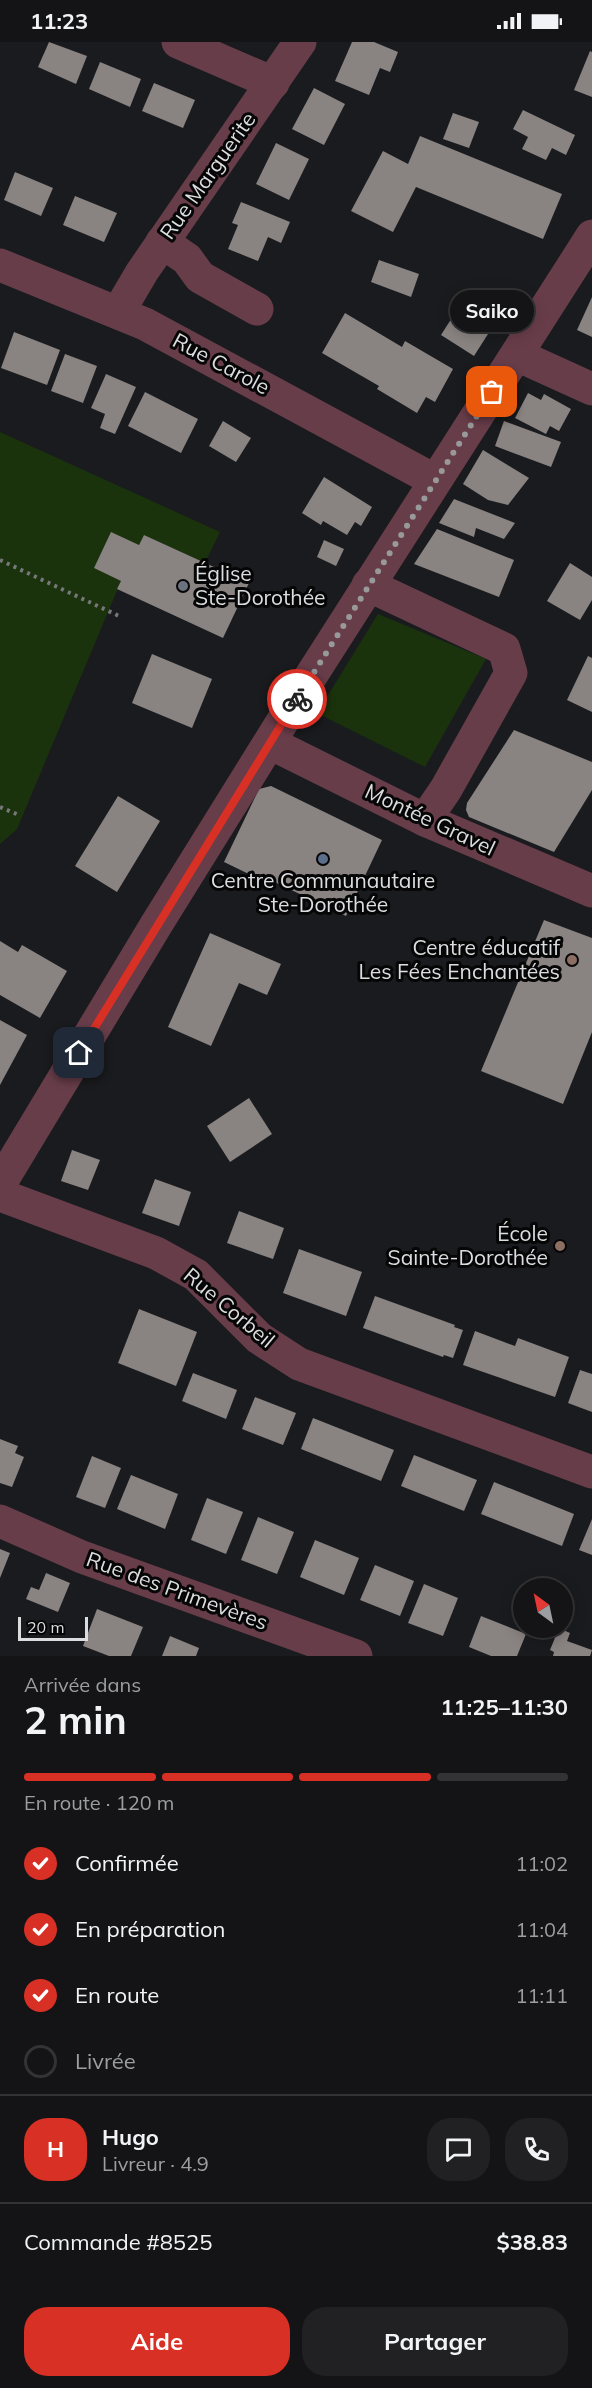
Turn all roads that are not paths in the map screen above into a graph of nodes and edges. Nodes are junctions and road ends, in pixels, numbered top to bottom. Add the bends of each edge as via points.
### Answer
1 (178, 42) edge
2 (300, 42) edge
3 (273, 82) junction
4 (592, 236) edge
5 (162, 242) junction
6 (0, 265) edge
7 (257, 309) dead end
8 (119, 311) junction
9 (517, 355) junction
10 (592, 389) edge
11 (434, 480) junction
12 (368, 585) junction
13 (270, 743) junction
14 (425, 820) junction
15 (592, 891) edge
16 (0, 1184) edge
17 (0, 1195) edge
18 (592, 1472) edge
19 (0, 1521) edge
20 (356, 1656) edge

1 - 3 street
2 - 3 street, Rue Marguerite
3 - 5 street, Rue Marguerite
4 - 9 street
5 - 7 street via 187,259 200,277
5 - 8 street, Rue Marguerite
6 - 8 street, Rue Carole
8 - 11 street, Rue Carole
9 - 10 street
9 - 11 street
11 - 12 street
12 - 13 street
12 - 14 street via 504,649 511,673
13 - 14 street, Montée Gravel
13 - 16 street
14 - 15 street, Montée Gravel
17 - 18 street, Rue Corbeil via 156,1253 196,1275 259,1338 298,1364
19 - 20 street, Rue des Primevères via 82,1557

